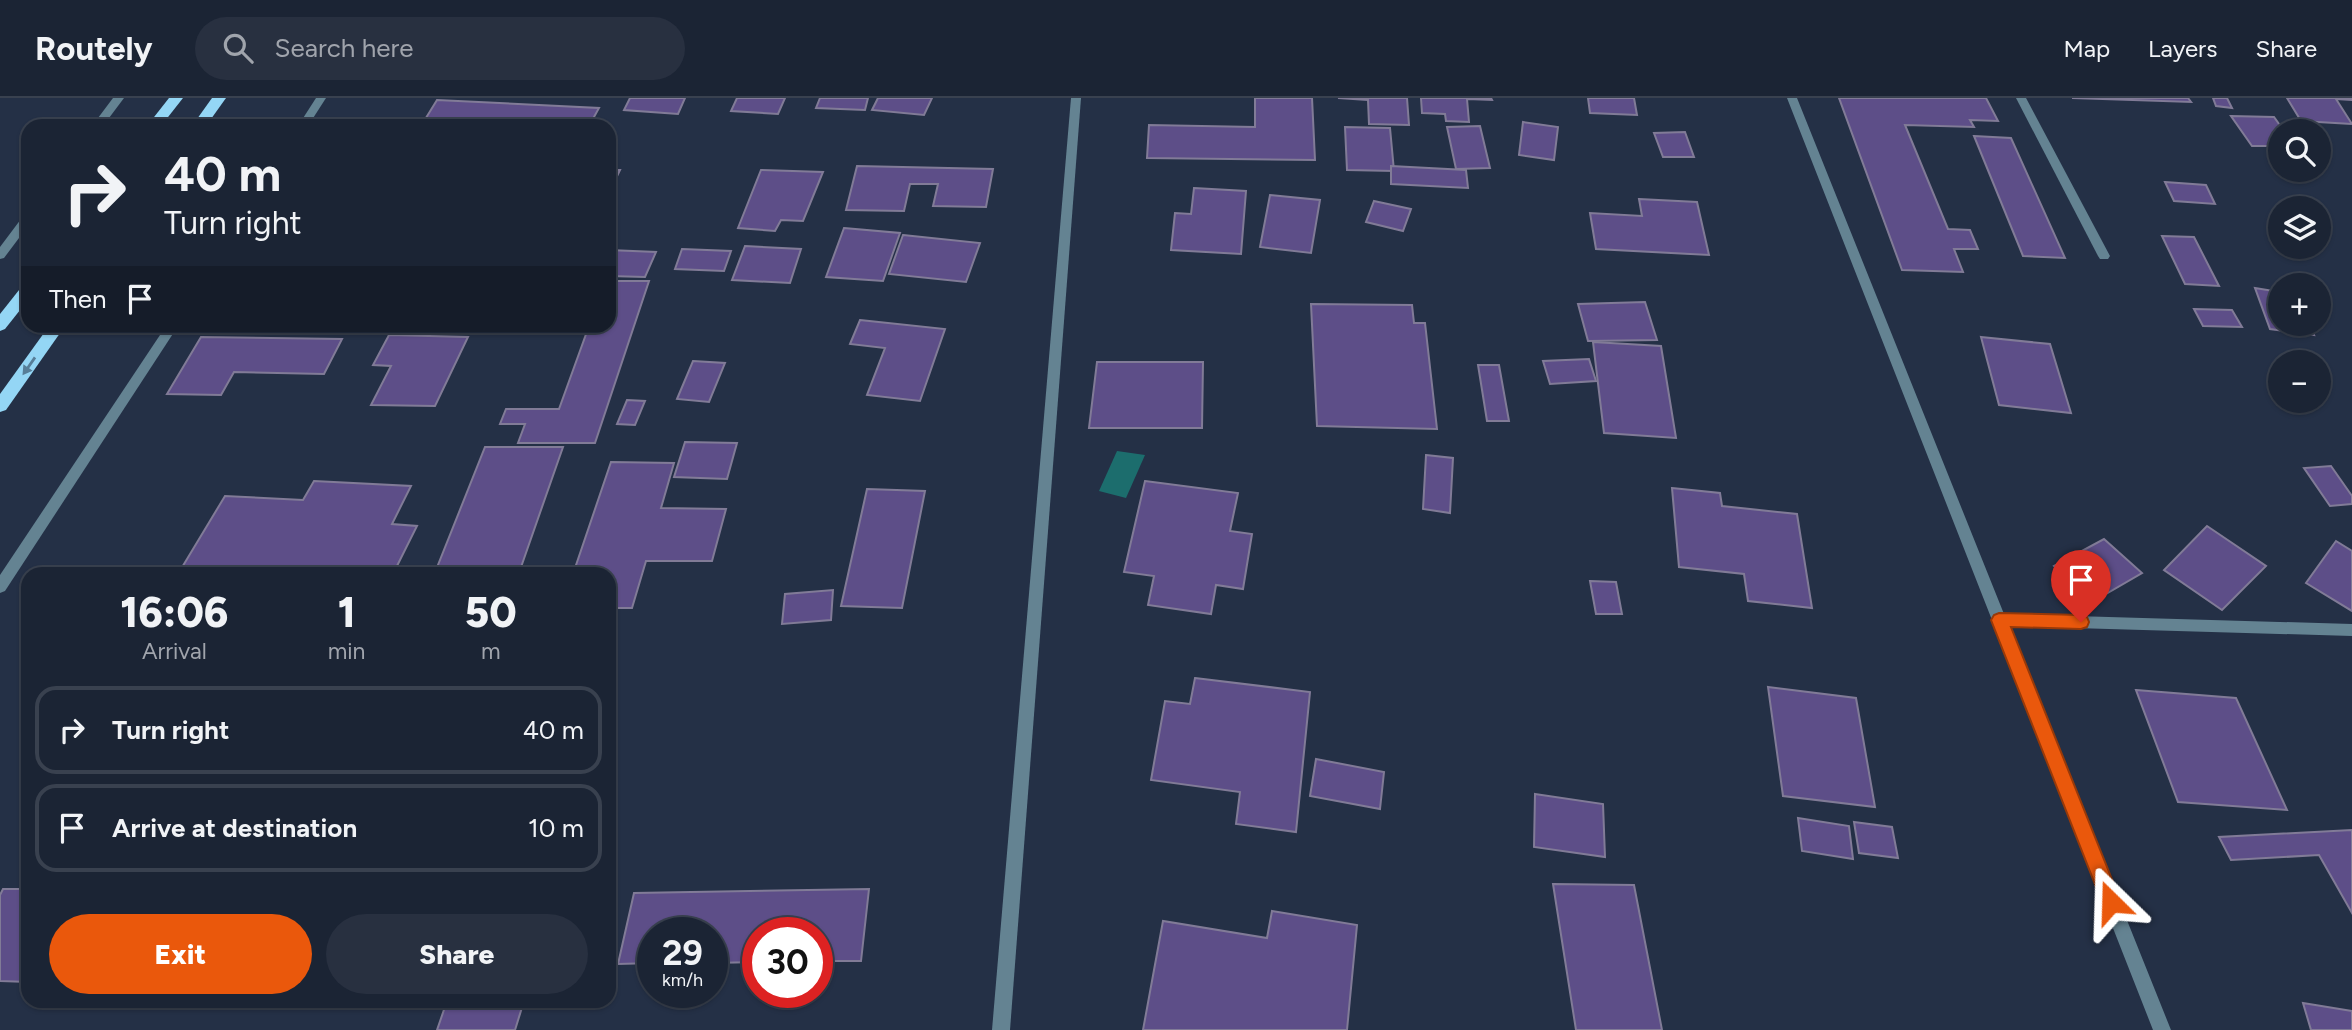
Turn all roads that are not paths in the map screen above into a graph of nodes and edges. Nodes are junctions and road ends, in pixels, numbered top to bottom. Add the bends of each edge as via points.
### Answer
1 (119, 98) edge
2 (176, 98) edge
3 (219, 98) edge
4 (321, 98) edge
5 (1076, 98) edge
6 (1792, 98) edge
7 (2021, 98) edge
8 (102, 119) edge
9 (160, 119) edge
10 (204, 119) edge
11 (308, 119) edge
12 (21, 227) edge
13 (0, 255) edge
14 (2104, 256) dead end
15 (21, 298) edge
16 (0, 325) edge
17 (52, 333) edge
18 (167, 333) edge
19 (0, 406) edge
20 (0, 587) edge
21 (1999, 620) junction
22 (2352, 630) edge
23 (1000, 1030) edge
24 (2162, 1030) edge

1 - 8 street
2 - 9 main road
3 - 10 main road
4 - 11 street
5 - 23 street
6 - 21 street
7 - 14 street
12 - 13 street
15 - 16 main road
17 -> 19 main road
18 - 20 street
21 - 22 street
21 - 24 street

